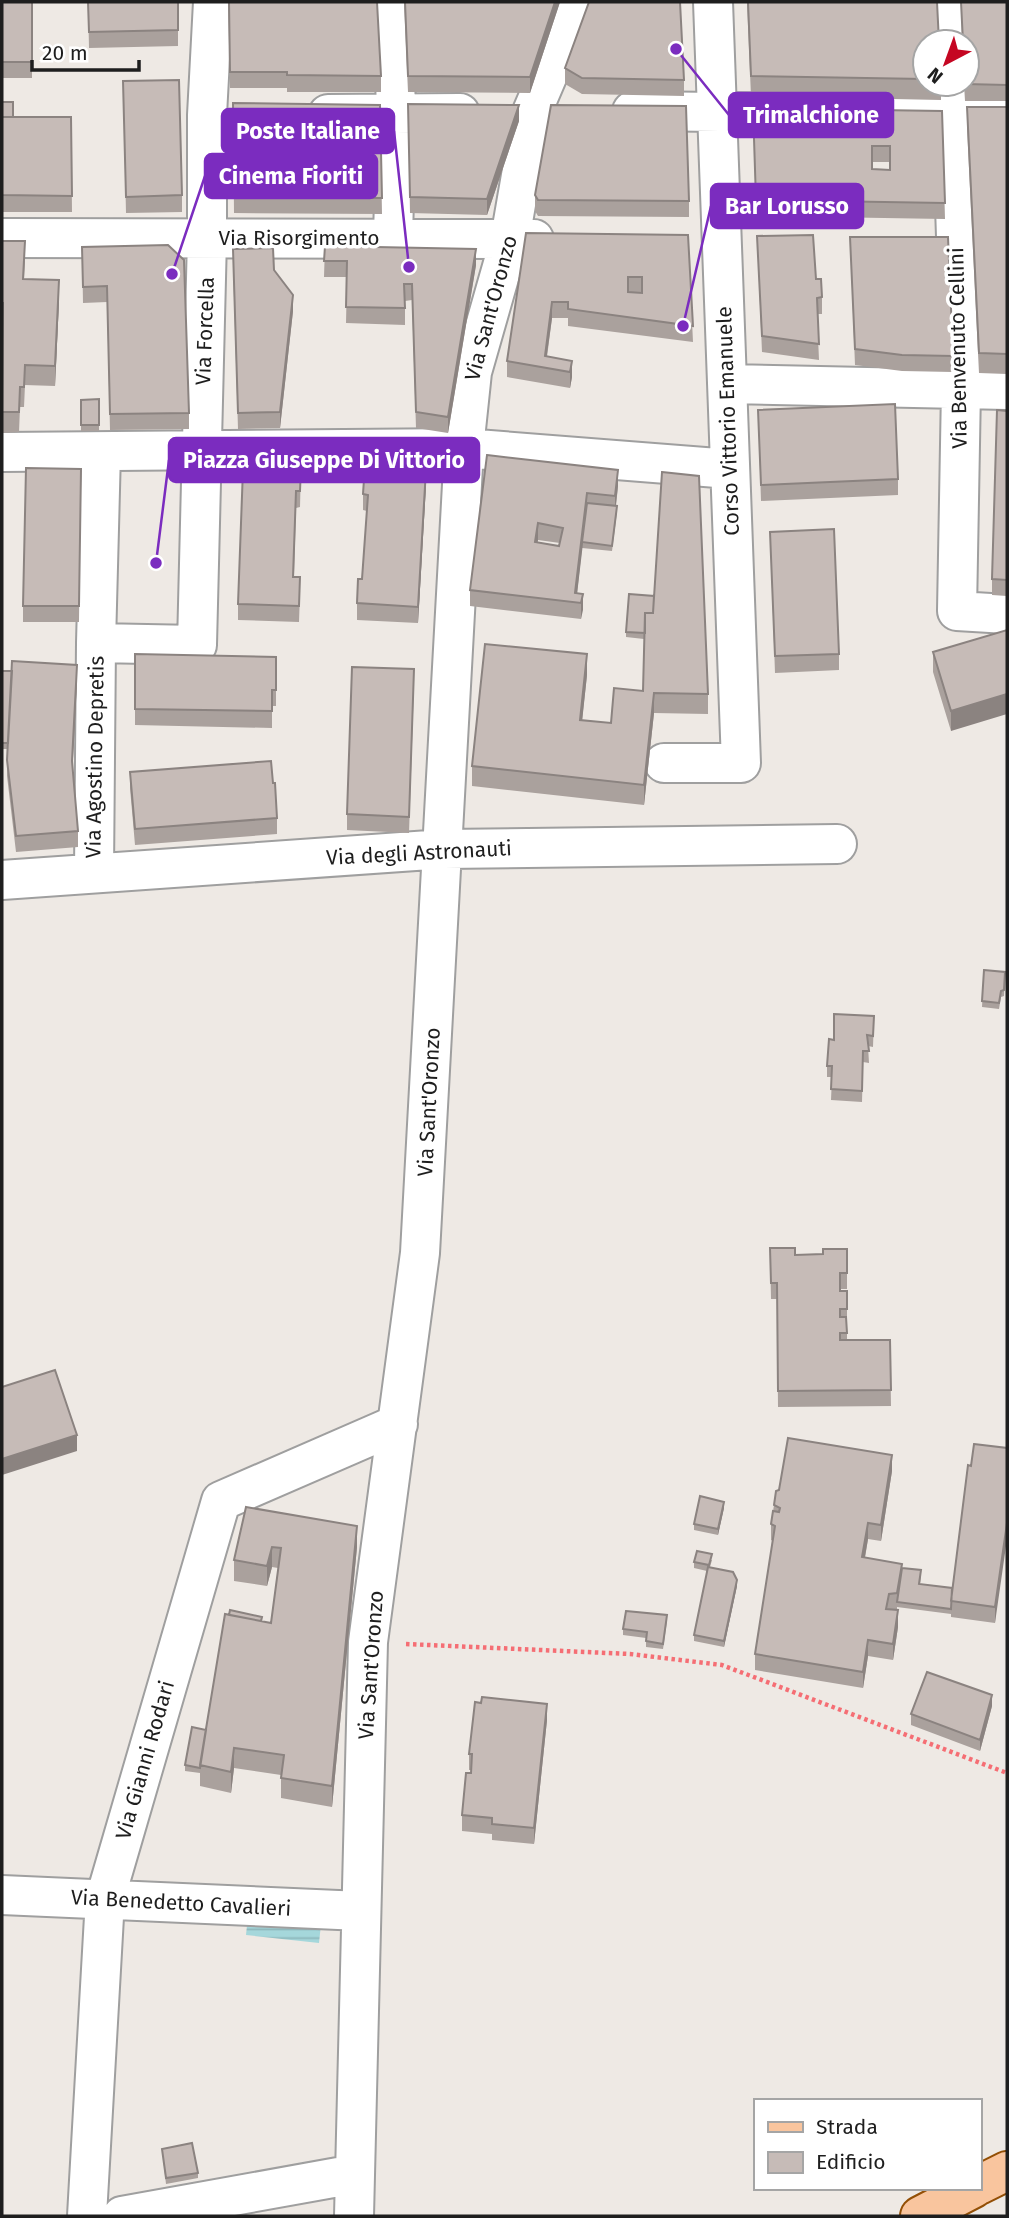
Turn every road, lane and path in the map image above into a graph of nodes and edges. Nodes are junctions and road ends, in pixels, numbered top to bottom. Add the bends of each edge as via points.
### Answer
1 (213, 2) edge
2 (393, 2) edge
3 (579, 2) edge
4 (713, 2) edge
5 (948, 2) edge
6 (949, 28) edge
7 (951, 100) edge
8 (718, 111) junction
9 (532, 112) junction
10 (396, 113) junction
11 (247, 114) edge
12 (288, 114) edge
13 (207, 115) junction
14 (1007, 118) edge
15 (2, 238) edge
16 (207, 238) junction
17 (393, 239) junction
18 (510, 239) junction
19 (563, 239) edge
20 (682, 239) edge
21 (722, 239) junction
22 (727, 384) junction
23 (961, 389) junction
24 (1007, 390) edge
25 (464, 448) junction
26 (202, 450) junction
27 (2, 452) edge
28 (101, 452) junction
29 (730, 470) junction
30 (1007, 614) edge
31 (96, 643) junction
32 (664, 764) dead end
33 (837, 845) dead end
34 (444, 849) junction
35 (94, 872) junction
36 (2, 880) edge
37 (398, 1424) junction
38 (368, 1642) junction
39 (1007, 1773) edge
40 (2, 1895) edge
41 (105, 1899) junction
42 (361, 1911) junction
43 (1007, 2171) edge
44 (355, 2174) junction
45 (981, 2184) edge
46 (970, 2190) edge
47 (87, 2216) edge
48 (122, 2216) edge
49 (354, 2216) edge
50 (920, 2216) edge

1 - 13 street, Via Forcella
2 - 10 street
3 - 9 street, Via Sant'Oronzo
4 - 8 street, Corso Vittorio Emanuele
5 - 6 street
7 - 8 street via 849,114
7 - 14 street
7 - 23 street, Via Benvenuto Cellini
8 - 9 street
8 - 21 street, Corso Vittorio Emanuele
9 - 10 street
9 - 18 street, Via Sant'Oronzo
10 - 12 street
10 - 17 street
11 - 13 street
13 - 16 street, Via Forcella
15 - 16 street, Via Risorgimento
16 - 17 street, Via Risorgimento
16 - 26 street, Via Forcella
17 - 18 street, Via Risorgimento
18 - 19 street, Via Risorgimento
18 - 25 street, Via Sant'Oronzo via 472,372
20 - 21 street
21 - 22 street, Corso Vittorio Emanuele
22 - 23 street
22 - 29 street, Corso Vittorio Emanuele
23 - 24 street
23 - 30 street, Via Benvenuto Cellini via 957,611
25 - 26 street
25 - 29 street
25 - 34 street, Via Sant'Oronzo
26 - 28 street
26 - 31 street, Via Forcella via 197,645
27 - 28 street
28 - 31 street, Via Agostino Depretis
29 - 32 street, Corso Vittorio Emanuele via 741,763
31 - 35 street, Via Agostino Depretis
33 - 34 street, Via degli Astronauti
34 - 35 street, Via degli Astronauti
34 - 37 street, Via Sant'Oronzo via 420,1253
35 - 36 street, Via degli Astronauti
37 - 38 street, Via Sant'Oronzo
37 - 41 street, Via Gianni Rodari via 221,1501
38 - 39 path via 630,1654 722,1665
38 - 42 street, Via Sant'Oronzo
40 - 41 street, Via Benedetto Cavalieri
41 - 42 street, Via Benedetto Cavalieri
41 - 47 street, Via Gianni Rodari
42 - 44 street, Via Sant'Oronzo
43 - 45 main road
44 - 48 street
44 - 49 street, Via Sant'Oronzo
46 - 50 main road

